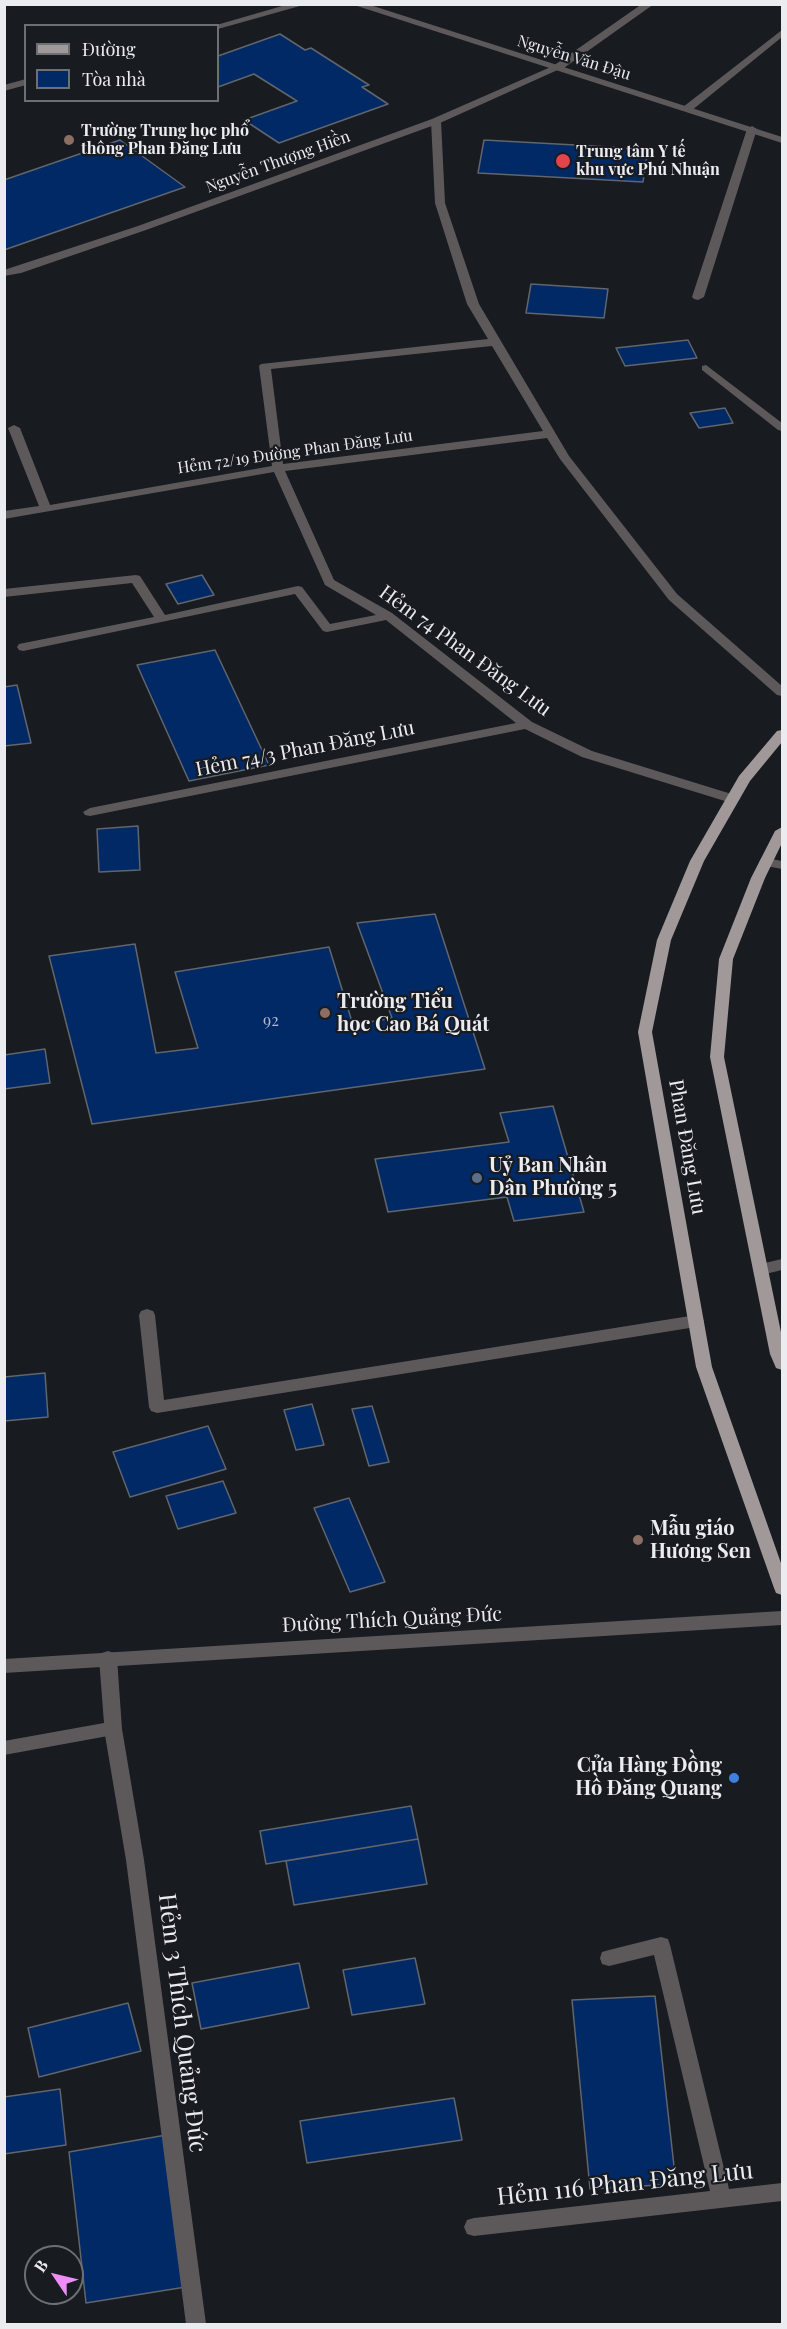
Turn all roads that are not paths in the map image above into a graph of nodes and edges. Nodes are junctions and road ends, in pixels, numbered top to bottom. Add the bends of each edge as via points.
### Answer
1 (302, 4) edge
2 (356, 4) edge
3 (650, 4) edge
4 (219, 26) edge
5 (783, 33) edge
6 (557, 68) junction
7 (24, 83) edge
8 (4, 88) edge
9 (687, 109) junction
10 (436, 121) junction
11 (752, 129) junction
12 (783, 140) edge
13 (4, 273) edge
14 (698, 297) dead end
15 (496, 342) junction
16 (706, 368) dead end
17 (14, 428) dead end
18 (783, 428) edge
19 (550, 434) junction
20 (278, 468) junction
21 (46, 510) junction
22 (4, 514) edge
23 (4, 593) edge
24 (388, 616) junction
25 (162, 619) junction
26 (22, 647) dead end
27 (783, 692) edge
28 (527, 725) junction
29 (783, 734) edge
30 (733, 799) junction
31 (90, 812) dead end
32 (783, 831) edge
33 (766, 862) junction
34 (783, 865) edge
35 (783, 1265) edge
36 (761, 1269) junction
37 (147, 1315) dead end
38 (696, 1321) junction
39 (781, 1357) edge
40 (783, 1588) edge
41 (783, 1618) edge
42 (108, 1658) junction
43 (4, 1666) edge
44 (113, 1729) junction
45 (4, 1748) edge
46 (609, 1958) dead end
47 (783, 2192) edge
48 (722, 2199) junction
49 (474, 2227) dead end
50 (196, 2325) edge

1 - 4 street
2 - 6 street, Nguyễn Văn Đậu
3 - 6 street, Nguyễn Thượng Hiền
5 - 9 street
6 - 9 street, Nguyễn Văn Đậu
6 - 10 street, Nguyễn Thượng Hiền
7 - 8 street
9 - 11 street, Nguyễn Văn Đậu
10 - 13 street, Nguyễn Thượng Hiền via 142,228
10 - 15 street via 440,204 473,304
11 - 12 street, Nguyễn Văn Đậu
11 - 14 street
15 - 19 street
15 - 20 street, Hẻm 74 Phan Đăng Lưu via 265,366
16 - 18 street
17 - 21 street
19 - 20 street, Hẻm 72/19 Đường Phan Đăng Lưu
19 - 27 street via 673,597
20 - 21 street, Hẻm 72/19 Đường Phan Đăng Lưu
20 - 24 street, Hẻm 74 Phan Đăng Lưu via 329,582
21 - 22 street, Hẻm 72/19 Đường Phan Đăng Lưu
23 - 25 street via 136,579
24 - 25 street via 327,628 298,590
24 - 28 street, Hẻm 74 Phan Đăng Lưu
25 - 26 street
28 - 30 street, Hẻm 74 Phan Đăng Lưu via 587,754
28 - 31 street, Hẻm 74/3 Phan Đăng Lưu
29 - 30 main road, Phan Đăng Lưu via 744,779
30 - 38 main road, Phan Đăng Lưu via 697,861 664,940 645,1032
32 - 33 main road
33 - 34 street
33 - 36 main road via 726,959 717,1057
35 - 36 street
36 - 39 main road
37 - 38 street via 157,1407
38 - 40 main road, Phan Đăng Lưu via 704,1367
41 - 42 street, Đường Thích Quảng Đức
42 - 43 street, Đường Thích Quảng Đức
42 - 44 street, Hẻm 3 Thích Quảng Đức
44 - 45 street
44 - 50 street, Hẻm 3 Thích Quảng Đức via 135,1860
46 - 48 street via 661,1945
47 - 48 street, Hẻm 116 Phan Đăng Lưu
48 - 49 street, Hẻm 116 Phan Đăng Lưu

